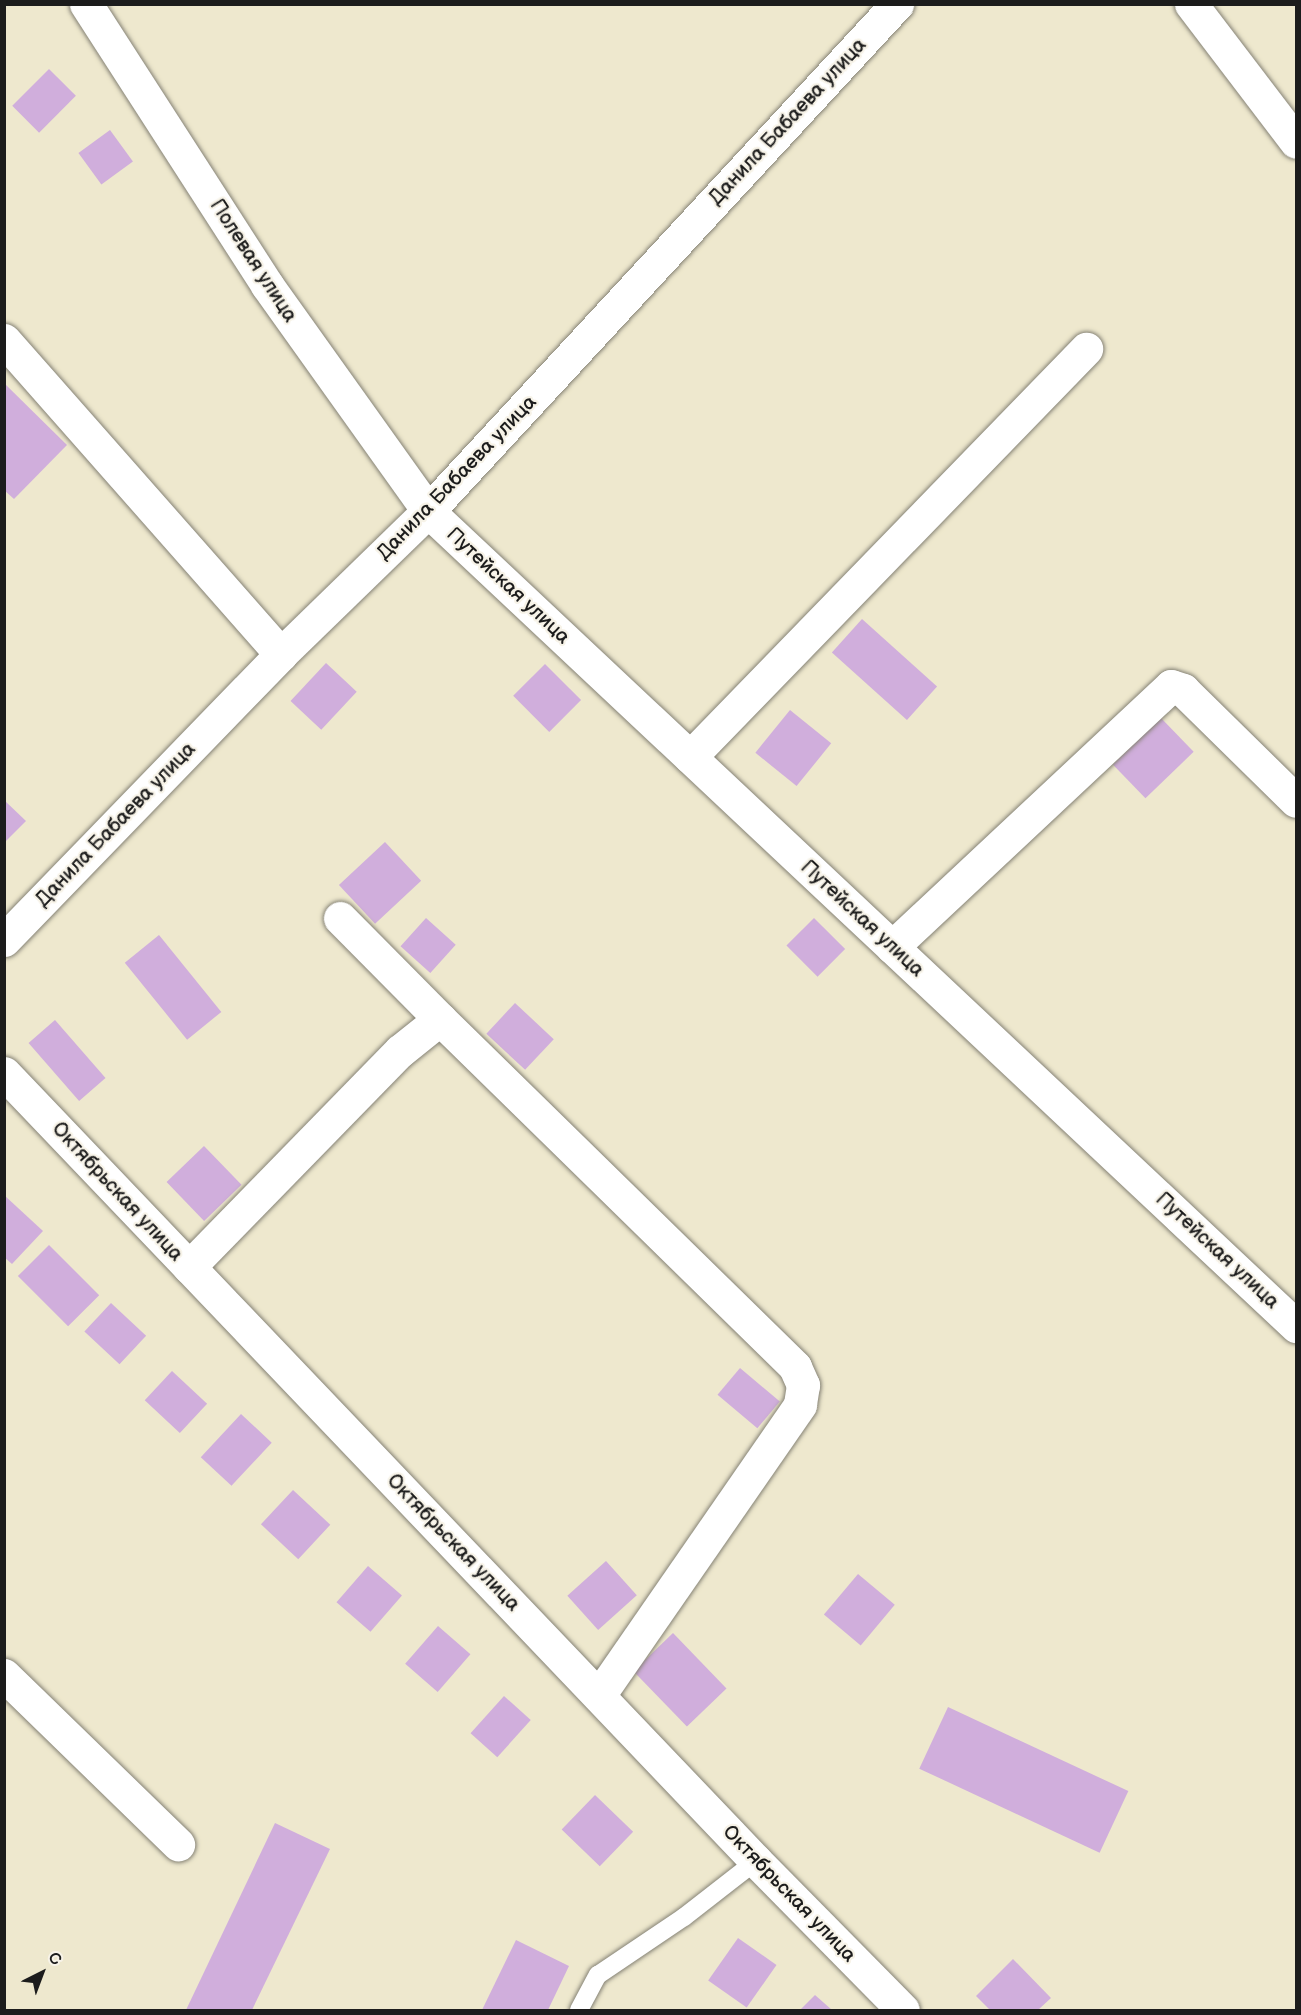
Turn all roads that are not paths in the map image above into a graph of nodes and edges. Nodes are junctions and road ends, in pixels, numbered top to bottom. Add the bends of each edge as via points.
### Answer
1 (86, 4) edge
2 (897, 4) edge
3 (1191, 4) edge
4 (1296, 142) edge
5 (4, 340) edge
6 (1086, 349) dead end
7 (428, 511) junction
8 (281, 654) junction
9 (690, 757) junction
10 (1296, 801) edge
11 (340, 918) dead end
12 (4, 940) edge
13 (892, 947) junction
14 (440, 1019) junction
15 (4, 1073) edge
16 (189, 1267) junction
17 (1296, 1326) edge
18 (4, 1675) edge
19 (598, 1695) junction
20 (178, 1844) dead end
21 (756, 1861) junction
22 (579, 2010) edge
23 (903, 2010) edge

1 - 7 street, Полевая улица via 267,285
2 - 7 street, Данила Бабаева улица
3 - 4 street
5 - 8 street
6 - 9 street
7 - 8 street, Данила Бабаева улица
7 - 9 street, Путейская улица
8 - 12 street, Данила Бабаева улица
9 - 13 street, Путейская улица
10 - 13 street via 1183,690 1171,686
11 - 14 street
13 - 17 street, Путейская улица
14 - 16 street via 400,1051
14 - 19 street via 795,1367 803,1385 800,1405
15 - 16 street, Октябрьская улица
16 - 19 street, Октябрьская улица
18 - 20 street
19 - 21 street, Октябрьская улица
21 - 22 lane via 684,1917 598,1975
21 - 23 street, Октябрьская улица

